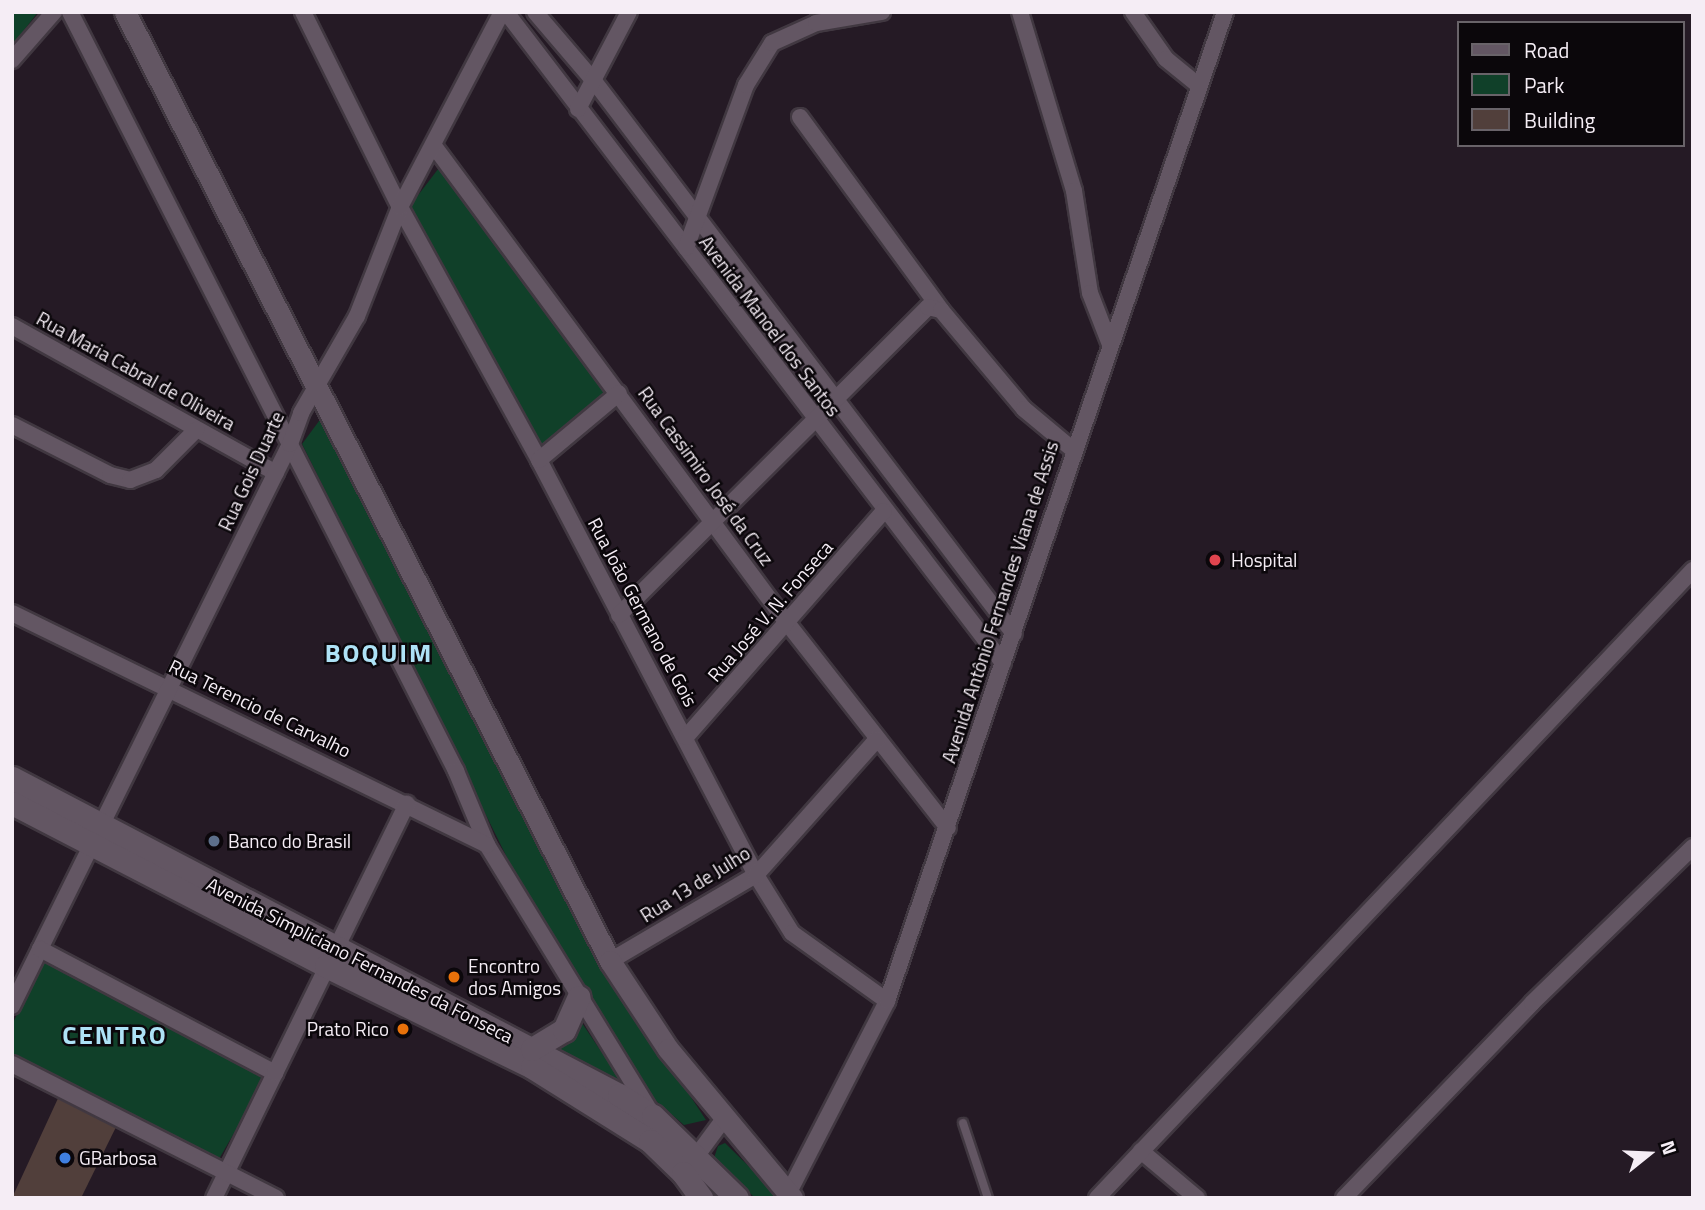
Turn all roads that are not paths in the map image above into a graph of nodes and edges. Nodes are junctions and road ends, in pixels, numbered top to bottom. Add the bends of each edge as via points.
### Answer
1 (54, 12) edge
2 (70, 12) edge
3 (125, 12) edge
4 (303, 12) edge
5 (504, 12) edge
6 (535, 12) edge
7 (629, 12) edge
8 (882, 12) edge
9 (1020, 12) edge
10 (1133, 12) edge
11 (1225, 12) edge
12 (12, 60) edge
13 (594, 81) junction
14 (1198, 85) junction
15 (578, 109) junction
16 (800, 117) dead end
17 (434, 146) junction
18 (400, 207) junction
19 (699, 223) junction
20 (686, 248) junction
21 (941, 310) junction
22 (12, 326) edge
23 (1110, 342) junction
24 (318, 387) junction
25 (619, 393) junction
26 (835, 403) junction
27 (816, 422) junction
28 (12, 425) edge
29 (196, 430) junction
30 (290, 444) junction
31 (1072, 449) junction
32 (539, 460) junction
33 (276, 473) junction
34 (884, 511) junction
35 (712, 521) junction
36 (1693, 570) edge
37 (12, 613) edge
38 (619, 615) junction
39 (788, 624) junction
40 (1014, 634) junction
41 (1003, 663) junction
42 (169, 687) junction
43 (686, 737) junction
44 (877, 739) junction
45 (12, 778) edge
46 (12, 803) edge
47 (407, 804) junction
48 (948, 828) junction
49 (97, 835) junction
50 (487, 845) junction
51 (1693, 847) edge
52 (756, 874) junction
53 (40, 949) junction
54 (330, 958) junction
55 (611, 961) junction
56 (579, 997) junction
57 (887, 1001) junction
58 (12, 1006) edge
59 (532, 1049) junction
60 (12, 1064) edge
61 (275, 1073) junction
62 (653, 1116) junction
63 (723, 1120) junction
64 (964, 1123) dead end
65 (1141, 1150) junction
66 (690, 1165) junction
67 (225, 1171) junction
68 (790, 1196) edge
69 (214, 1198) edge
70 (276, 1198) edge
71 (701, 1198) edge
72 (737, 1198) edge
73 (988, 1198) edge
74 (1097, 1198) edge
75 (1196, 1198) edge
76 (1344, 1198) edge

1 - 12 street
2 - 30 street
3 - 24 street
4 - 18 street, Rua João Germano de Gois
5 - 15 street, Avenida Manoel dos Santos
5 - 17 street, Rua Gois Duarte
6 - 13 street, Avenida Manoel dos Santos
7 - 13 street
8 - 19 street via 816,23 772,43 759,59 737,106
9 - 23 street via 1036,78 1074,191 1090,293
10 - 14 street via 1167,59
11 - 14 street, Avenida Antônio Fernandes Viana de Assis
13 - 15 street
13 - 19 street, Avenida Manoel dos Santos
14 - 23 street, Avenida Antônio Fernandes Viana de Assis
15 - 20 street, Avenida Manoel dos Santos
16 - 21 street
17 - 18 street, Rua Gois Duarte
17 - 25 street, Rua Cassimiro José da Cruz
18 - 24 street, Rua Gois Duarte via 357,317
18 - 32 street, Rua João Germano de Gois
19 - 20 street
19 - 26 street, Avenida Manoel dos Santos
20 - 27 street, Avenida Manoel dos Santos
21 - 26 street via 922,310
21 - 31 street via 1024,409
22 - 29 street, Rua Maria Cabral de Oliveira
23 - 31 street, Avenida Antônio Fernandes Viana de Assis
24 - 30 street, Rua Gois Duarte via 301,413
24 - 55 street
25 - 32 street
25 - 35 street, Rua Cassimiro José da Cruz
26 - 27 street
26 - 40 street, Avenida Manoel dos Santos
27 - 34 street, Avenida Manoel dos Santos
27 - 35 street
28 - 29 street via 110,475 130,480 156,470
29 - 33 street, Rua Maria Cabral de Oliveira
30 - 33 street, Rua Gois Duarte
30 - 50 street via 456,771
31 - 40 street, Avenida Antônio Fernandes Viana de Assis
32 - 38 street, Rua João Germano de Gois
33 - 42 street, Rua Gois Duarte
34 - 39 street, Rua José V. N. Fonseca
34 - 41 street, Avenida Manoel dos Santos
35 - 38 street
35 - 39 street, Rua Cassimiro José da Cruz
36 - 65 street
37 - 42 street, Rua Terencio de Carvalho
38 - 43 street, Rua João Germano de Gois
39 - 43 street, Rua José V. N. Fonseca
39 - 44 street, Rua Cassimiro José da Cruz
40 - 41 street, Avenida Antônio Fernandes Viana de Assis
41 - 48 street, Avenida Antônio Fernandes Viana de Assis
42 - 47 street, Rua Terencio de Carvalho
42 - 49 street, Rua Gois Duarte
43 - 52 street, Rua João Germano de Gois
44 - 48 street, Rua Cassimiro José da Cruz
44 - 52 street, Rua 13 de Julho
45 - 49 main road, Avenida Simpliciano Fernandes da Fonseca
46 - 49 main road, Avenida Simpliciano Fernandes da Fonseca
47 - 50 street, Rua Terencio de Carvalho
47 - 54 street
48 - 57 street, Avenida Antônio Fernandes Viana de Assis
49 - 53 street, Rua Gois Duarte
49 - 54 main road, Avenida Simpliciano Fernandes da Fonseca
50 - 56 street
51 - 76 street via 1532,1003
52 - 55 street, Rua 13 de Julho
52 - 57 street, Rua João Germano de Gois via 792,933
53 - 58 street, Rua Gois Duarte
53 - 61 street
54 - 59 main road, Avenida Simpliciano Fernandes da Fonseca
54 - 61 street
54 - 66 main road, Avenida Simpliciano Fernandes da Fonseca via 567,1087
55 - 63 street via 668,1049
56 - 59 main road via 564,1030
56 - 62 street
57 - 68 street, Avenida Antônio Fernandes Viana de Assis
59 - 62 main road, Avenida Simpliciano Fernandes da Fonseca
60 - 67 street
61 - 67 street
62 - 66 main road, Avenida Simpliciano Fernandes da Fonseca
63 - 66 street
63 - 68 street
64 - 73 lane
65 - 74 street
65 - 75 street
66 - 71 main road
66 - 72 main road
67 - 69 street
67 - 70 street

